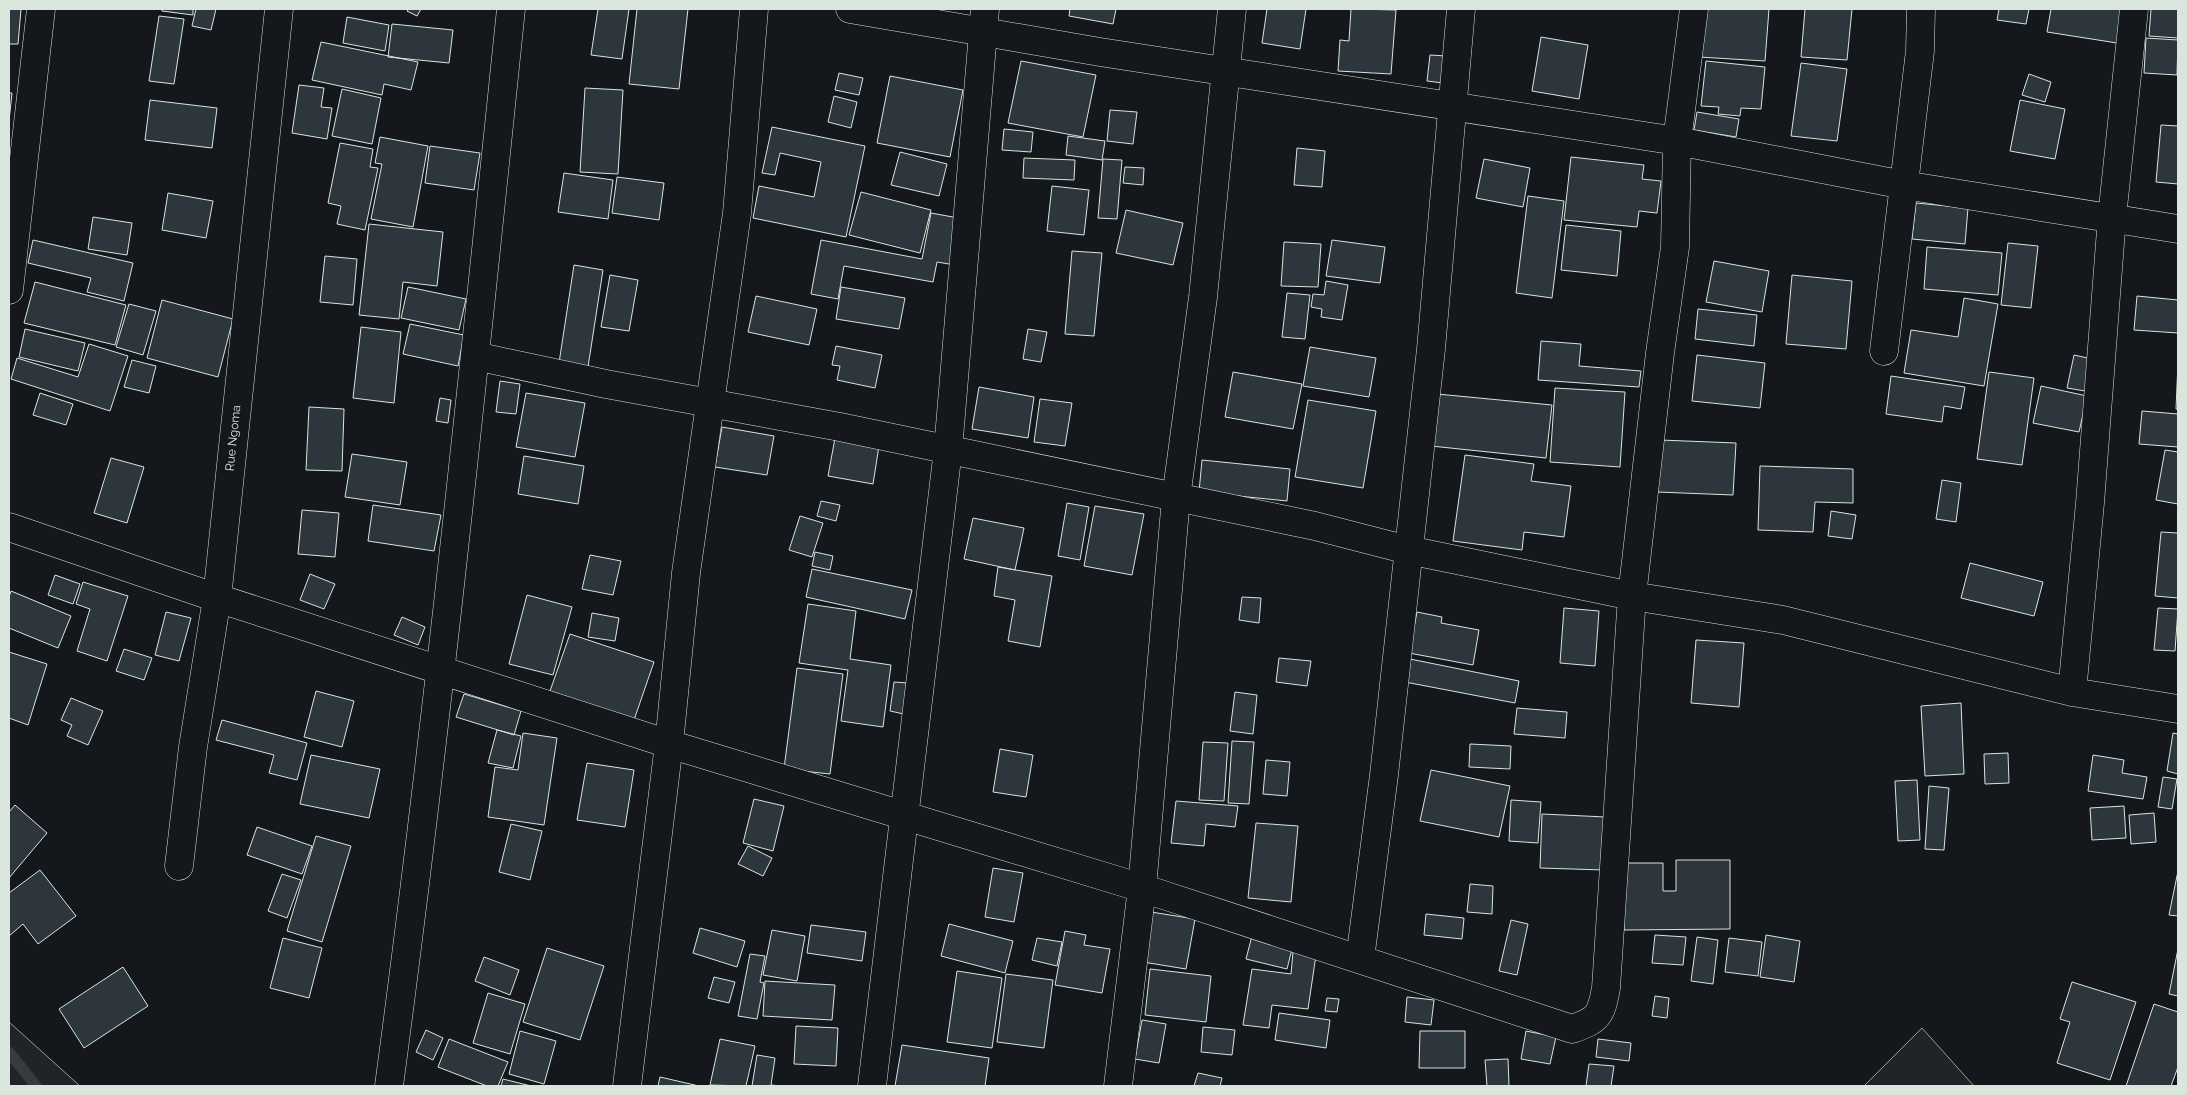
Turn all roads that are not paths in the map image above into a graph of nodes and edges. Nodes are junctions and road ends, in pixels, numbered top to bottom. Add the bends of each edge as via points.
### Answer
1 (41, 9) edge
2 (278, 9) edge
3 (511, 9) edge
4 (754, 9) edge
5 (850, 9) edge
6 (1232, 9) edge
7 (1461, 9) edge
8 (1694, 9) edge
9 (1921, 9) edge
10 (2134, 9) edge
11 (984, 20) edge
12 (1224, 70) junction
13 (1451, 108) junction
14 (1677, 141) junction
15 (1904, 185) junction
16 (2112, 217) junction
17 (2178, 229) edge
18 (9, 290) edge
19 (1884, 351) dead end
20 (475, 356) junction
21 (709, 402) junction
22 (948, 450) junction
23 (1176, 498) junction
24 (9, 527) edge
25 (1408, 550) junction
26 (1632, 596) junction
27 (217, 598) junction
28 (439, 668) junction
29 (2072, 692) junction
30 (2178, 709) edge
31 (669, 744) junction
32 (904, 817) junction
33 (179, 866) dead end
34 (1142, 888) junction
35 (1360, 958) junction
36 (389, 1086) edge
37 (627, 1086) edge
38 (872, 1086) edge
39 (1118, 1086) edge

1 - 18 street
2 - 27 street, Rue Ngoma
3 - 20 street
4 - 21 street via 737,213
5 - 11 street
6 - 12 street
7 - 13 street
8 - 14 street
9 - 15 street via 1920,51
10 - 16 street
11 - 12 street
11 - 22 street
12 - 13 street
12 - 23 street via 1203,297
13 - 14 street
13 - 25 street via 1431,348
14 - 15 street
14 - 26 street via 1675,247
15 - 16 street
15 - 19 street
16 - 17 street
16 - 29 street
20 - 21 street
20 - 28 street
21 - 22 street
21 - 31 street via 686,574
22 - 23 street
22 - 32 street
23 - 25 street via 1315,526
23 - 34 street
24 - 27 street
25 - 26 street
25 - 35 street
26 - 29 street via 1783,620
26 - 35 street via 1606,988 1602,1008 1593,1021 1572,1029
27 - 28 street
27 - 33 street, Rue Ngoma via 193,747
28 - 31 street
28 - 36 street via 415,892
29 - 30 street
31 - 32 street
31 - 37 street
32 - 34 street
32 - 38 street
34 - 35 street
34 - 39 street

